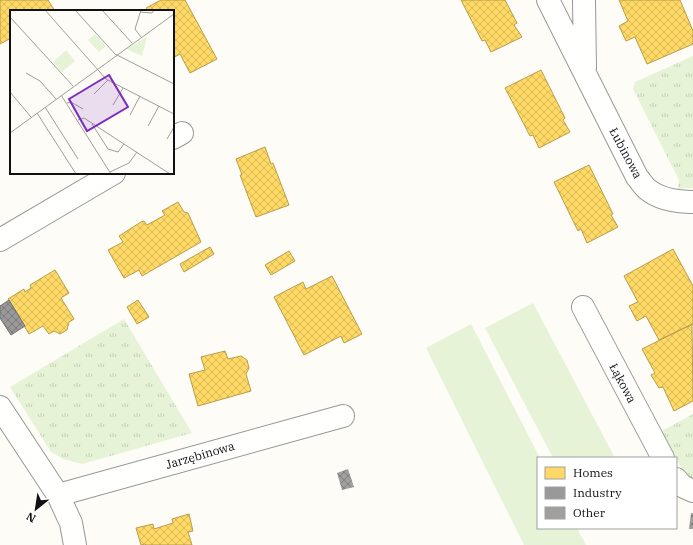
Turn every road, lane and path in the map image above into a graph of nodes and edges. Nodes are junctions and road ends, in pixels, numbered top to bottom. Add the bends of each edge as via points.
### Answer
1 (548, 0) edge
2 (584, 0) edge
3 (585, 73) junction
4 (112, 174) edge
5 (693, 202) edge
6 (0, 240) edge
7 (583, 307) dead end
8 (0, 407) edge
9 (343, 416) dead end
10 (662, 457) edge
11 (677, 480) edge
12 (693, 491) edge
13 (58, 495) junction
14 (75, 545) edge

1 - 3 street, Łubinowa
2 - 3 street, Łubinowa
3 - 5 street, Łubinowa via 646,189 670,199
4 - 6 street
7 - 10 street, Łąkowa
8 - 13 street
9 - 13 street, Jarzębinowa
11 - 12 street via 682,486
13 - 14 street via 71,523

